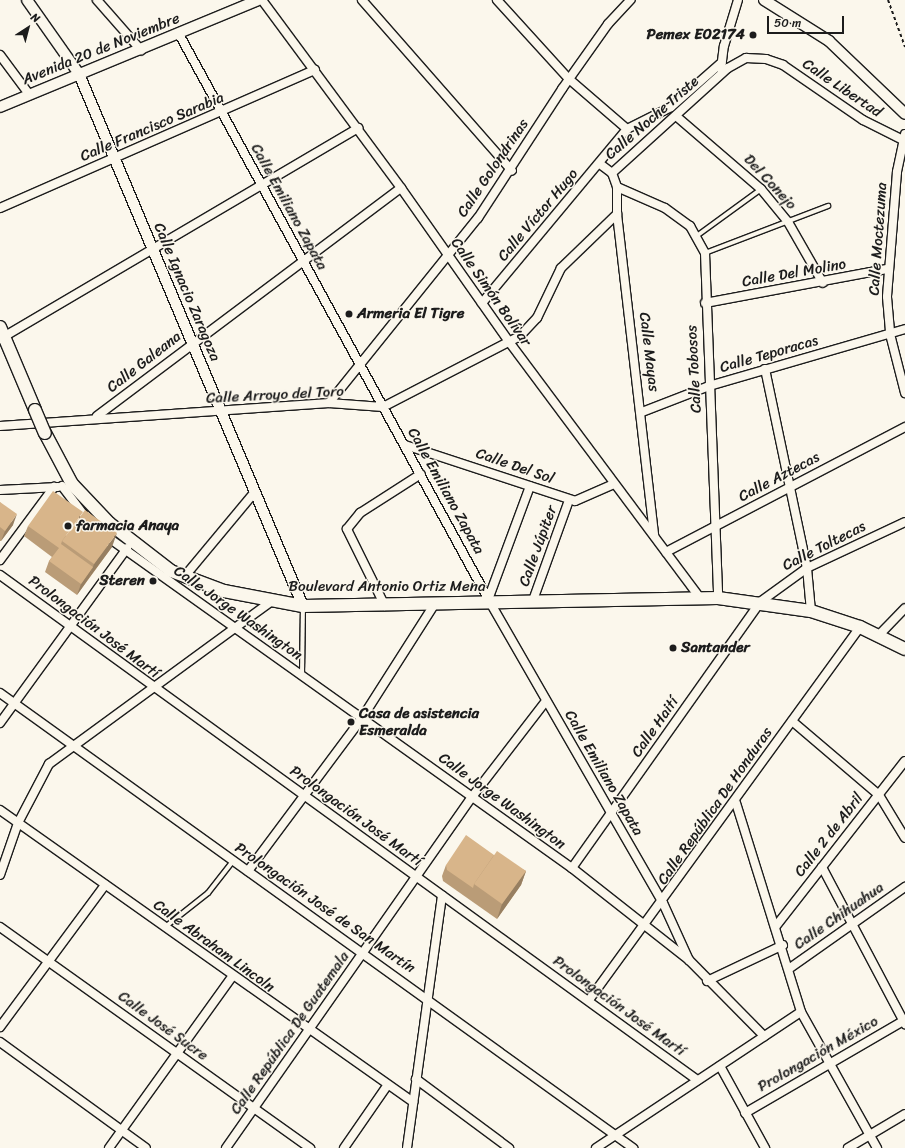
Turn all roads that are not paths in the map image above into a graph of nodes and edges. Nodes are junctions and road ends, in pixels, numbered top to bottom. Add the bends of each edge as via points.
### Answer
1 (26, 0) edge
2 (97, 0) edge
3 (258, 0) edge
4 (262, 0) edge
5 (362, 0) edge
6 (497, 0) edge
7 (630, 0) edge
8 (738, 0) edge
9 (764, 0) edge
10 (179, 34) junction
11 (141, 50) junction
12 (0, 55) edge
13 (766, 59) joint
14 (721, 63) junction
15 (315, 70) junction
16 (79, 74) junction
17 (721, 75) junction
18 (569, 79) junction
19 (29, 94) junction
20 (0, 106) edge
21 (221, 114) junction
22 (905, 114) edge
23 (676, 116) junction
24 (358, 128) junction
25 (627, 129) junction
26 (904, 137) edge
27 (113, 158) junction
28 (600, 164) junction
29 (512, 171) junction
30 (612, 173) junction
31 (263, 187) junction
32 (617, 187) junction
33 (401, 188) junction
34 (761, 189) junction
35 (828, 206) dead end
36 (0, 208) edge
37 (617, 214) junction
38 (788, 222) junction
39 (698, 235) junction
40 (153, 251) junction
41 (705, 253) junction
42 (449, 256) junction
43 (304, 262) junction
44 (887, 269) junction
45 (823, 284) junction
46 (482, 303) junction
47 (705, 303) junction
48 (905, 329) edge
49 (1, 334) edge
50 (890, 334) junction
51 (192, 342) junction
52 (510, 343) junction
53 (360, 367) junction
54 (765, 369) junction
55 (709, 386) junction
56 (905, 393) edge
57 (329, 403) junction
58 (383, 407) junction
59 (222, 412) junction
60 (642, 412) junction
61 (97, 416) junction
62 (0, 426) edge
63 (905, 427) edge
64 (405, 444) junction
65 (421, 474) junction
66 (614, 484) junction
67 (63, 486) junction
68 (530, 486) junction
69 (788, 488) junction
70 (0, 490) edge
71 (254, 493) junction
72 (569, 500) junction
73 (89, 520) edge
74 (905, 522) edge
75 (718, 525) junction
76 (98, 529) edge
77 (654, 536) junction
78 (128, 546) junction
79 (666, 552) junction
80 (0, 560) edge
81 (807, 568) junction
82 (0, 575) edge
83 (184, 577) junction
84 (700, 598) junction
85 (718, 598) junction
86 (490, 600) junction
87 (270, 602) junction
88 (760, 602) junction
89 (532, 603) junction
90 (303, 606) junction
91 (385, 606) junction
92 (434, 606) junction
93 (905, 608) edge
94 (811, 611) junction
95 (70, 625) junction
96 (860, 626) junction
97 (233, 628) junction
98 (879, 635) junction
99 (905, 649) edge
100 (302, 675) junction
101 (154, 689) junction
102 (0, 693) edge
103 (546, 701) junction
104 (14, 703) junction
105 (362, 718) junction
106 (792, 721) junction
107 (0, 723) edge
108 (72, 744) junction
109 (905, 761) edge
110 (878, 795) junction
111 (305, 796) junction
112 (472, 797) junction
113 (736, 803) junction
114 (0, 810) edge
115 (612, 815) junction
116 (18, 823) junction
117 (905, 838) edge
118 (234, 861) junction
119 (822, 867) junction
120 (572, 868) junction
121 (248, 870) junction
122 (0, 875) edge
123 (417, 878) junction
124 (105, 885) junction
125 (905, 887) edge
126 (442, 895) junction
127 (663, 903) junction
128 (854, 924) junction
129 (0, 926) edge
130 (646, 926) junction
131 (776, 926) junction
132 (165, 927) junction
133 (783, 945) junction
134 (363, 953) junction
135 (48, 960) junction
136 (689, 960) junction
137 (790, 968) junction
138 (232, 977) junction
139 (707, 980) junction
140 (428, 999) junction
141 (589, 1000) junction
142 (801, 1012) junction
143 (904, 1021) edge
144 (0, 1027) edge
145 (310, 1031) junction
146 (764, 1036) junction
147 (0, 1042) edge
148 (176, 1053) junction
149 (828, 1065) junction
150 (720, 1066) junction
151 (416, 1079) junction
152 (697, 1080) junction
153 (387, 1086) junction
154 (412, 1102) junction
155 (254, 1109) junction
156 (745, 1113) junction
157 (905, 1114) edge
158 (122, 1130) junction
159 (615, 1135) junction
160 (869, 1135) junction
161 (109, 1148) edge
162 (146, 1148) edge
163 (226, 1148) edge
164 (310, 1148) edge
165 (344, 1148) edge
166 (407, 1148) edge
167 (509, 1148) edge
168 (596, 1148) edge
169 (633, 1148) edge
170 (764, 1148) edge
171 (848, 1148) edge
172 (877, 1148) edge

1 - 16 street, Calle Ignacio Zaragoza
2 - 11 street
3 - 10 street, Avenida 20 de Noviembre
4 - 15 street, Calle Simón Bolívar
5 - 29 street
6 - 18 street
7 - 18 street, Calle Golondrinas via 608,24
8 - 14 street, Calle Noche Triste
9 - 22 street via 829,41
10 - 11 street, Avenida 20 de Noviembre
10 - 21 street, Calle Emiliano Zapata
11 - 16 street, Avenida 20 de Noviembre
12 - 19 street
13 - 17 street, Calle Noche Triste via 746,58 735,62
13 - 26 street, Calle Libertad via 783,65 879,130
14 - 17 street, Calle Noche Triste
14 - 25 street via 671,107
15 - 21 street, Calle Francisco Sarabia
15 - 24 street, Calle Simón Bolívar
16 - 19 street, Avenida 20 de Noviembre
16 - 27 street, Calle Ignacio Zaragoza
17 - 23 street, Calle Noche Triste
18 - 25 street
18 - 29 street, Calle Golondrinas
19 - 20 street, Avenida 20 de Noviembre
21 - 27 street, Calle Francisco Sarabia
21 - 31 street, Calle Emiliano Zapata
23 - 30 street, Calle Noche Triste
23 - 34 street, Del Conejo
24 - 31 street
24 - 33 street, Calle Simón Bolívar
25 - 28 street, Calle Víctor Hugo
26 - 44 street, Calle Moctezuma
27 - 36 street, Calle Francisco Sarabia
27 - 40 street, Calle Ignacio Zaragoza
28 - 30 street, Calle Noche Triste
28 - 46 street, Calle Víctor Hugo
29 - 42 street, Calle Golondrinas
30 - 32 street, Calle Mayas
31 - 40 street
31 - 43 street, Calle Emiliano Zapata
32 - 37 street, Calle Mayas
32 - 39 street, Calle Tobosos via 665,208
33 - 42 street, Calle Simón Bolívar
33 - 43 street, Calle Galeana
34 - 38 street, Del Conejo
34 - 39 lane
35 - 38 lane
37 - 52 street via 561,268 537,318
37 - 60 street, Calle Mayas
38 - 41 lane
38 - 45 street, Del Conejo
39 - 41 street, Calle Tobosos
40 - 49 street
40 - 51 street, Calle Ignacio Zaragoza
41 - 47 street, Calle Tobosos
42 - 46 street, Calle Simón Bolívar
42 - 53 street, Calle Golondrinas
43 - 51 street, Calle Galeana
43 - 53 street, Calle Emiliano Zapata
44 - 45 street, Calle Del Molino
44 - 50 street, Calle Moctezuma
45 - 47 street, Calle Del Molino
46 - 52 street, Calle Simón Bolívar
47 - 55 street, Calle Tobosos
48 - 50 street, Calle Teporacas
49 - 67 main road, Boulevard Antonio Ortiz Mena, bridge via 45,433
50 - 54 street, Calle Teporacas
50 - 56 street, Calle Moctezuma
51 - 59 street, Calle Ignacio Zaragoza
51 - 61 street, Calle Galeana
52 - 58 street
52 - 66 street, Calle Simón Bolívar
53 - 57 street, Calle Golondrinas
53 - 58 street, Calle Emiliano Zapata
54 - 55 street, Calle Teporacas
54 - 69 street
55 - 60 street, Calle Teporacas
55 - 75 street, Calle Tobosos
57 - 58 street, Calle Arroyo del Toro
57 - 59 street, Calle Arroyo del Toro
58 - 64 street, Calle Emiliano Zapata
59 - 61 street, Calle Arroyo del Toro
59 - 71 street, Calle Ignacio Zaragoza
60 - 77 street, Calle Mayas
61 - 62 street, Calle Arroyo del Toro
63 - 69 street, Calle Aztecas
64 - 65 street, Calle Emiliano Zapata
64 - 68 street, Calle Del Sol
65 - 86 street, Calle Emiliano Zapata
65 - 91 street via 360,513 348,526 347,533
66 - 72 street, Calle Del Sol via 583,500
66 - 77 street, Calle Simón Bolívar
67 - 70 street
67 - 73 street via 68,498
67 - 78 main road, Boulevard Antonio Ortiz Mena
67 - 80 street
68 - 72 street, Calle Del Sol
68 - 86 street
69 - 75 street, Calle Aztecas
69 - 81 street
71 - 83 street
71 - 90 street, Calle Ignacio Zaragoza
72 - 89 street, Calle Júpiter
74 - 81 street, Calle Toltecas
75 - 79 street, Calle Aztecas
75 - 85 street, Calle Tobosos
76 - 78 street, Calle Jorge Washington
77 - 79 street, Calle Simón Bolívar
78 - 83 main road, Boulevard Antonio Ortiz Mena
78 - 95 street
78 - 97 street, Calle Jorge Washington
79 - 84 street, Calle Simón Bolívar
81 - 88 street, Calle Toltecas
81 - 94 street
82 - 95 street, Prolongación José Martí
83 - 87 main road, Boulevard Antonio Ortiz Mena via 224,591
84 - 85 main road, Boulevard Antonio Ortiz Mena
84 - 89 main road, Boulevard Antonio Ortiz Mena
85 - 88 main road, Boulevard Antonio Ortiz Mena
86 - 89 main road, Boulevard Antonio Ortiz Mena
86 - 92 main road, Boulevard Antonio Ortiz Mena
86 - 103 street, Calle Emiliano Zapata
87 - 90 main road, Boulevard Antonio Ortiz Mena
87 - 97 street
88 - 94 main road, Boulevard Antonio Ortiz Mena
88 - 115 street, Calle Haití
90 - 91 main road, Boulevard Antonio Ortiz Mena
90 - 100 lane
91 - 92 main road, Boulevard Antonio Ortiz Mena
92 - 105 street
93 - 98 street
94 - 96 main road, Boulevard Antonio Ortiz Mena
95 - 101 street, Prolongación José Martí
95 - 104 street
96 - 98 main road, Boulevard Antonio Ortiz Mena
96 - 106 street, Calle República De Honduras
97 - 100 street, Calle Jorge Washington
97 - 101 street
98 - 99 main road, Boulevard Antonio Ortiz Mena
100 - 105 street, Calle Jorge Washington
101 - 108 street
101 - 111 street, Prolongación José Martí
102 - 104 street, Prolongación José de San Martín
103 - 112 street, Calle República De Guatemala
103 - 115 street, Calle Emiliano Zapata
104 - 107 street
104 - 108 street, Prolongación José de San Martín
105 - 111 street
105 - 112 street, Calle Jorge Washington
106 - 110 street
106 - 113 street, Calle República De Honduras
108 - 116 street via 49,764
108 - 118 street, Prolongación José de San Martín
109 - 110 street, Calle 2 de Abril
110 - 117 street
110 - 119 street, Calle 2 de Abril
111 - 121 street
111 - 123 street, Prolongación José Martí
112 - 120 street, Calle Jorge Washington
112 - 123 street, Calle República De Guatemala
113 - 127 street, Calle República De Honduras
113 - 131 street
114 - 116 street, Calle Abraham Lincoln
115 - 120 street, Calle Haití
115 - 127 street, Calle Emiliano Zapata
116 - 122 street
116 - 124 street, Calle Abraham Lincoln
118 - 121 street, Prolongación José de San Martín
118 - 132 lane via 208,893
119 - 128 street
119 - 131 street, Calle 2 de Abril
120 - 130 street, Calle Jorge Washington
121 - 134 street, Prolongación José de San Martín
123 - 126 street, Prolongación José Martí
123 - 134 street, Calle República De Guatemala
124 - 132 street, Calle Abraham Lincoln
124 - 135 street
125 - 128 street, Calle Chihuahua
126 - 140 street
126 - 141 street, Prolongación José Martí
127 - 130 street, Calle República De Honduras
127 - 136 street, Calle Emiliano Zapata
128 - 137 street, Calle Chihuahua
128 - 143 street
129 - 135 street, Calle José Sucre
130 - 136 street, Calle Jorge Washington
130 - 141 street, Calle República De Honduras
131 - 133 street
132 - 138 street, Calle Abraham Lincoln
133 - 137 street
133 - 139 street
134 - 140 street, Prolongación José de San Martín
134 - 145 street, Calle República De Guatemala
135 - 144 street
135 - 148 street, Calle José Sucre
136 - 139 street, Calle Jorge Washington
137 - 142 street
138 - 145 street, Calle Abraham Lincoln
138 - 148 street
139 - 146 street, Calle Jorge Washington
140 - 151 street
140 - 159 street, Prolongación José de San Martín
141 - 152 street, Prolongación José Martí
142 - 146 street
142 - 149 street
143 - 149 street, Prolongación México
145 - 153 street, Calle Abraham Lincoln
145 - 155 street, Calle República De Guatemala
146 - 150 street
147 - 158 street
148 - 155 street, Calle José Sucre
148 - 158 street
149 - 156 street, Prolongación México
149 - 160 street
150 - 152 street
150 - 156 street
151 - 154 street
151 - 167 street
152 - 159 street
153 - 154 street, Calle Abraham Lincoln
153 - 165 street
154 - 166 street
155 - 163 street, Calle República De Guatemala
155 - 164 street, Calle José Sucre
156 - 170 street
157 - 160 street
158 - 161 street
158 - 162 street
159 - 168 street
159 - 169 street, Prolongación José de San Martín
160 - 171 street
160 - 172 street

